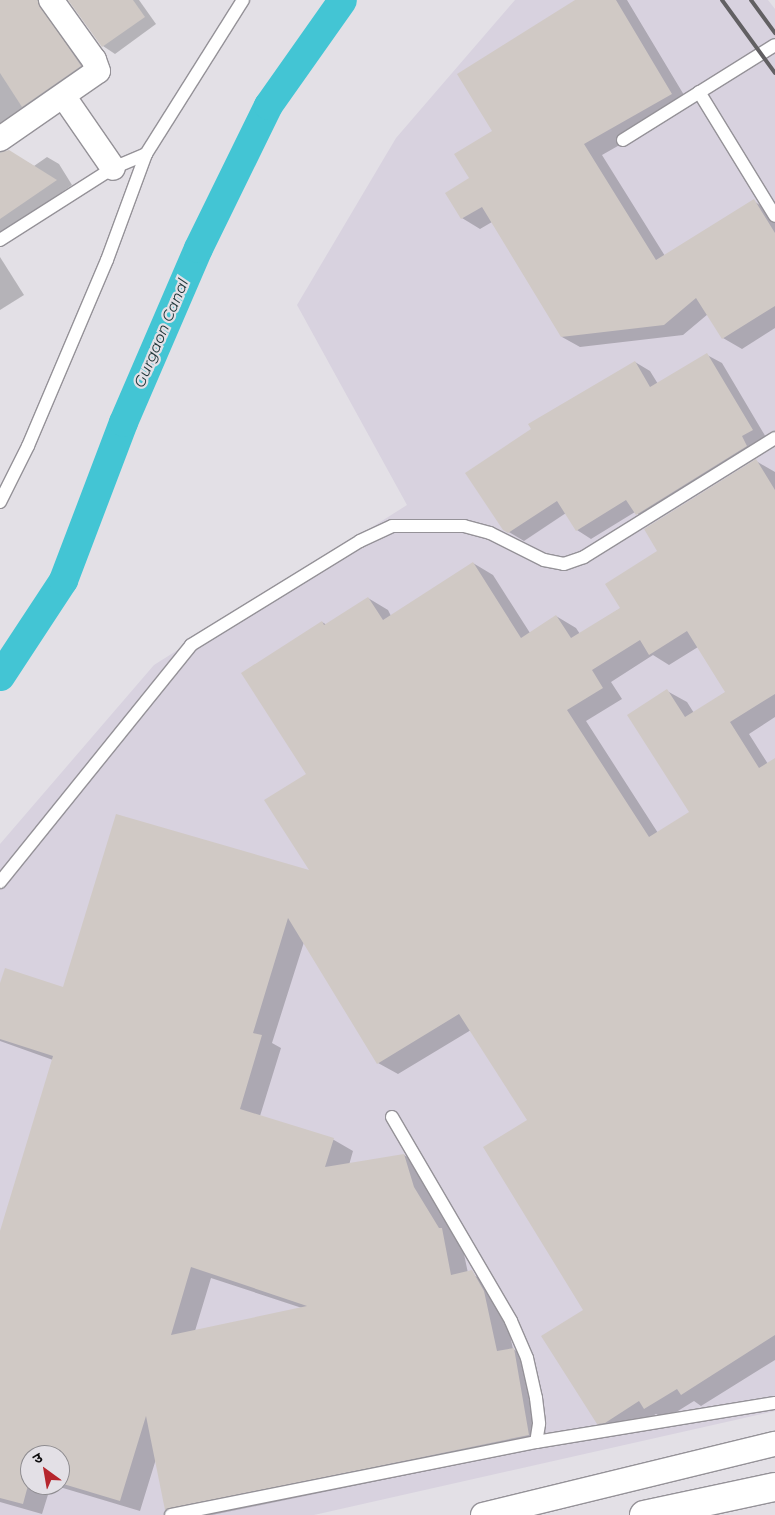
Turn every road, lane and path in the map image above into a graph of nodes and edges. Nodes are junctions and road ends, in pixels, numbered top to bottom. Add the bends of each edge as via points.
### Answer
1 (51, 0) edge
2 (243, 0) edge
3 (775, 44) edge
4 (699, 92) junction
5 (64, 97) junction
6 (0, 139) edge
7 (623, 140) dead end
8 (146, 154) junction
9 (113, 168) junction
10 (775, 216) edge
11 (0, 240) edge
12 (775, 438) edge
13 (0, 502) edge
14 (0, 882) edge
15 (392, 1118) dead end
16 (775, 1403) edge
17 (536, 1442) junction
18 (775, 1444) edge
19 (775, 1487) edge
20 (171, 1515) edge
21 (483, 1515) edge
22 (644, 1515) edge

1 - 5 street via 97,65 95,76
2 - 8 lane
3 - 4 lane
4 - 7 lane
4 - 10 lane
5 - 6 street
5 - 9 street
8 - 9 lane
8 - 13 lane via 107,260 28,446
9 - 11 lane
12 - 14 lane via 584,557 564,564 544,560 490,533 464,526 392,526 360,541 190,645
15 - 17 lane via 511,1320 526,1358 536,1398 539,1424
16 - 17 lane
17 - 20 lane
18 - 21 street
19 - 22 main road

